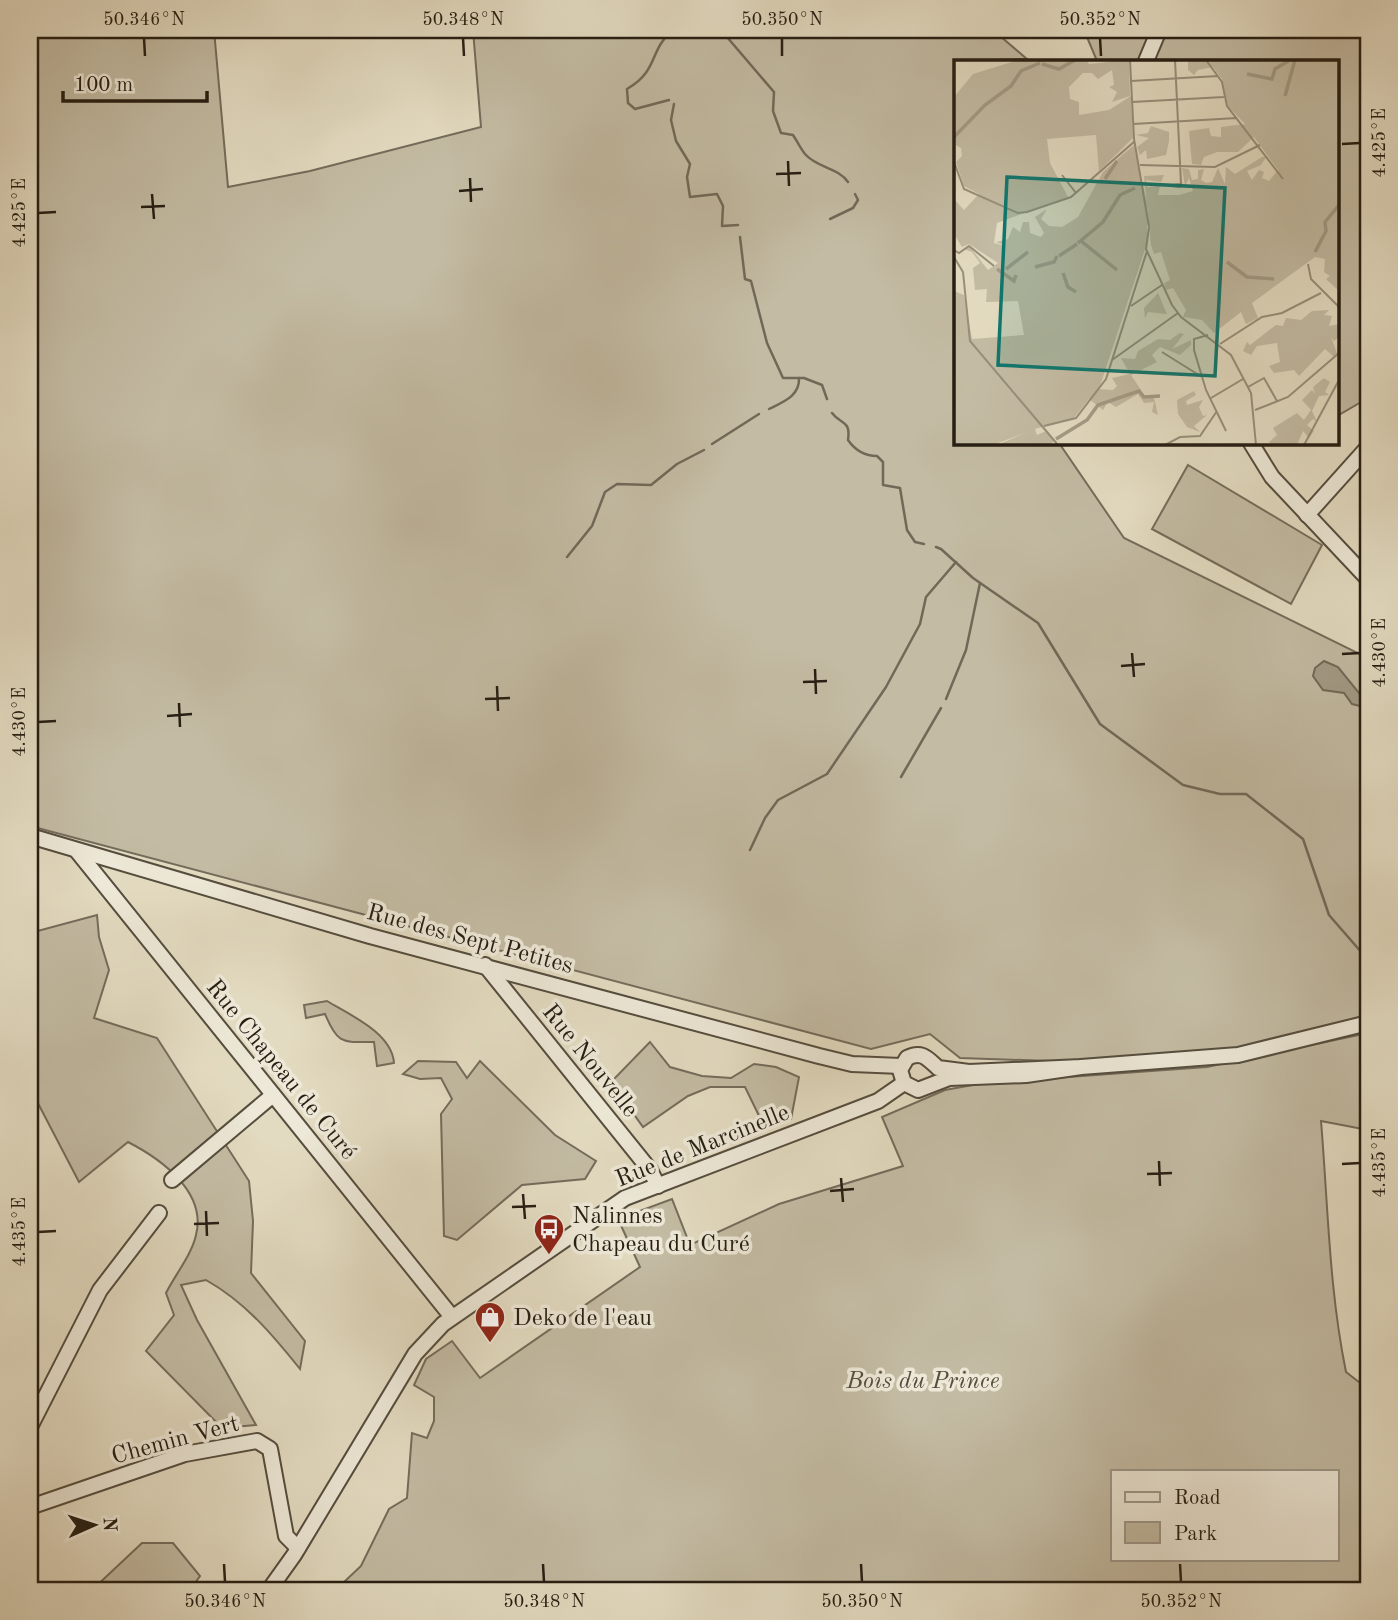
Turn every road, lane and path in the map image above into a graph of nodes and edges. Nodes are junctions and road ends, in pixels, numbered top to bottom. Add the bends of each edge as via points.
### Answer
1 (1158, 30) edge
2 (1146, 60) edge
3 (1252, 444) edge
4 (1368, 447) edge
5 (1307, 515) junction
6 (1368, 579) edge
7 (30, 836) edge
8 (77, 850) junction
9 (485, 965) junction
10 (1368, 1023) edge
11 (901, 1066) junction
12 (935, 1066) junction
13 (1081, 1067) junction
14 (933, 1082) junction
15 (904, 1083) junction
16 (274, 1095) junction
17 (173, 1180) dead end
18 (658, 1186) junction
19 (159, 1213) dead end
20 (452, 1317) junction
21 (30, 1427) edge
22 (30, 1507) edge
23 (298, 1548) junction
24 (269, 1590) edge

1 - 2 street
3 - 5 street via 1272,477
4 - 5 street
5 - 6 street
7 - 8 street, Rue des Sept Petites
8 - 9 street, Rue des Sept Petites
8 - 16 street, Rue Chapeau de Curé
9 - 11 street, Rue des Sept Petites via 819,1056 852,1064
9 - 18 street, Rue Nouvelle via 650,1170
10 - 13 street via 1238,1055
11 - 12 street via 917,1054 928,1057
11 - 15 street
12 - 13 street via 969,1072
12 - 14 street
13 - 14 street
14 - 15 street via 918,1090
15 - 18 street, Rue de Marcinelle via 878,1101
16 - 17 street
16 - 20 street, Rue Chapeau de Curé
18 - 20 street, Rue de Marcinelle via 618,1202
19 - 21 street via 100,1290
20 - 23 street, Rue de Marcinelle via 415,1354
22 - 23 street, Chemin Vert via 185,1454 257,1440 270,1449 286,1536
23 - 24 street, Rue de Marcinelle

